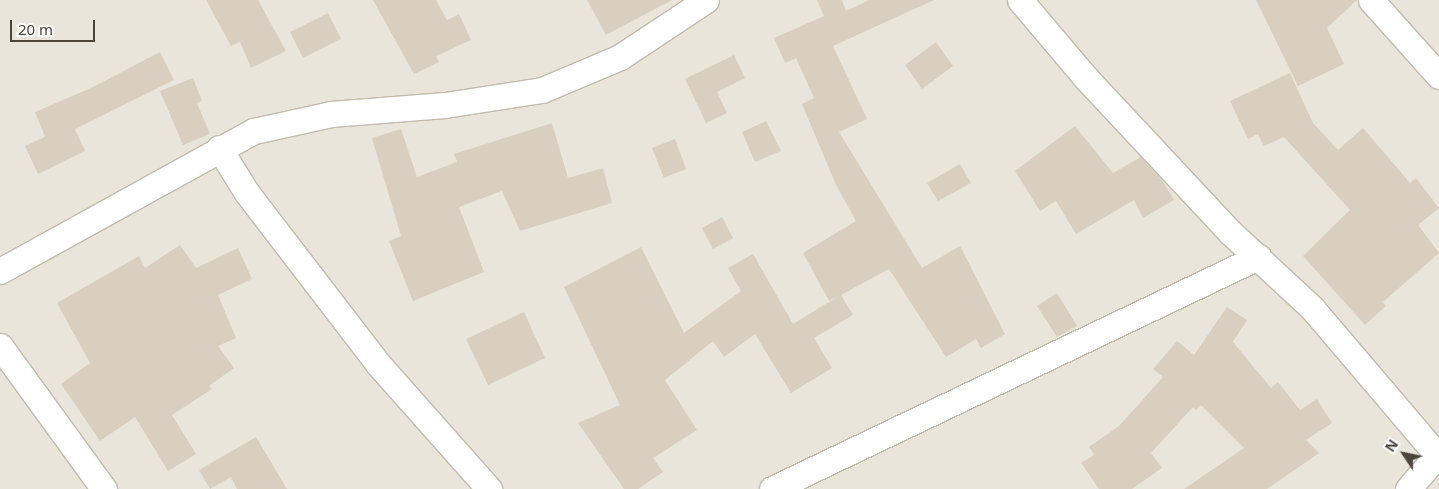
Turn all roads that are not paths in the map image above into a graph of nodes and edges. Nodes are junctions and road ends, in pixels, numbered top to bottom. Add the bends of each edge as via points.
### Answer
1 (706, 0) edge
2 (1020, 0) edge
3 (1371, 0) edge
4 (1439, 76) edge
5 (219, 148) junction
6 (1258, 257) junction
7 (0, 271) edge
8 (0, 346) edge
9 (1438, 455) edge
10 (104, 489) edge
11 (489, 489) edge
12 (772, 489) edge
13 (1408, 489) edge

1 - 5 street via 620,57 542,90 445,105 331,114 254,130
2 - 6 street via 1133,128
3 - 4 street
5 - 7 street
5 - 11 street via 247,193 379,365
6 - 9 street via 1312,308
6 - 12 street
8 - 10 street
9 - 13 street

